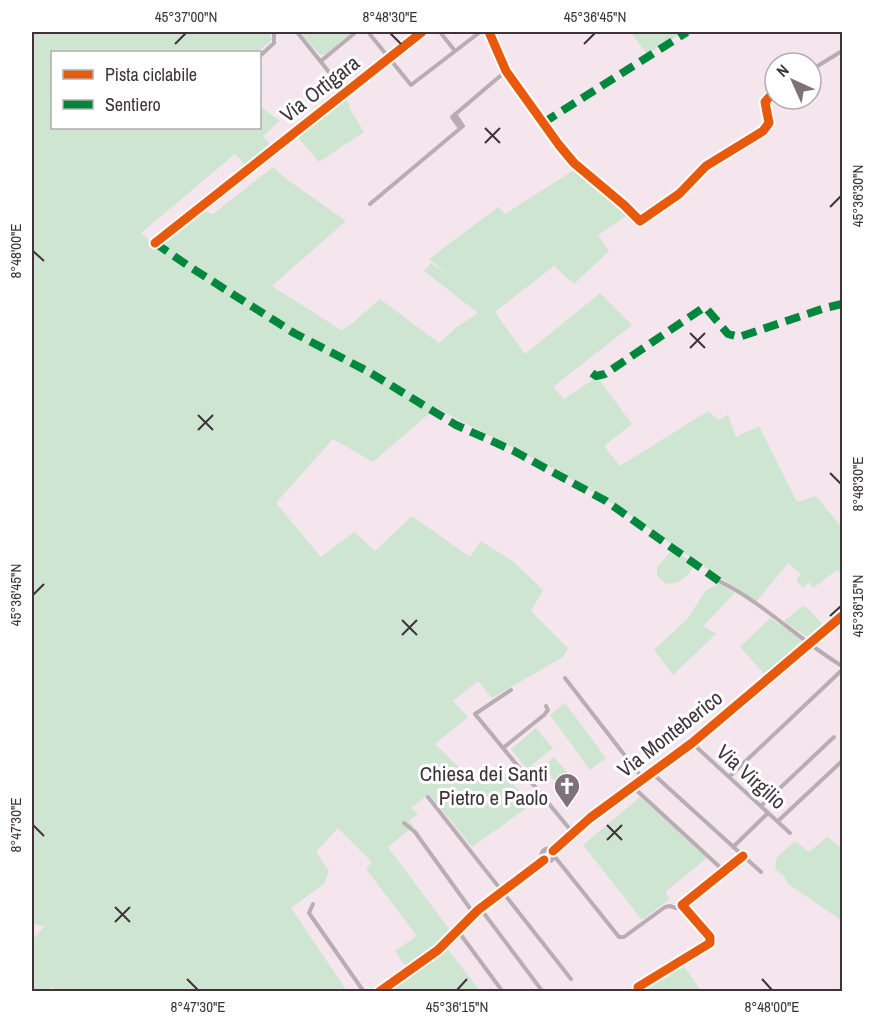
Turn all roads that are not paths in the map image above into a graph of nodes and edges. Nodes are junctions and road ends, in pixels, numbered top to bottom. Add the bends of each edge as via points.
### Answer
1 (274, 32) edge
2 (297, 32) edge
3 (356, 32) edge
4 (368, 32) edge
5 (422, 32) edge
6 (440, 32) edge
7 (480, 32) edge
8 (489, 32) edge
9 (455, 51) junction
10 (843, 51) edge
11 (261, 55) edge
12 (388, 58) junction
13 (321, 61) junction
14 (823, 63) edge
15 (506, 71) junction
16 (345, 92) junction
17 (767, 111) edge
18 (370, 204) dead end
19 (155, 243) dead end
20 (719, 581) dead end
21 (843, 616) edge
22 (808, 644) junction
23 (843, 668) edge
24 (565, 678) dead end
25 (511, 690) dead end
26 (546, 706) dead end
27 (834, 737) dead end
28 (692, 743) junction
29 (503, 748) junction
30 (843, 761) edge
31 (652, 773) junction
32 (729, 777) junction
33 (643, 779) junction
34 (633, 787) junction
35 (428, 797) dead end
36 (761, 806) junction
37 (768, 813) junction
38 (778, 821) junction
39 (405, 823) dead end
40 (790, 832) dead end
41 (573, 833) junction
42 (733, 847) junction
43 (554, 854) junction
44 (743, 856) junction
45 (544, 860) junction
46 (724, 871) junction
47 (761, 872) dead end
48 (502, 892) junction
49 (313, 904) dead end
50 (682, 905) junction
51 (480, 908) junction
52 (474, 914) junction
53 (458, 931) junction
54 (571, 979) dead end
55 (638, 987) dead end
56 (364, 992) edge
57 (379, 992) edge
58 (503, 992) edge
59 (543, 992) edge

1 - 11 street via 274,43
2 - 13 street
3 - 13 street
4 - 12 street
5 - 12 street, Via Ortigara
6 - 9 street
7 - 9 street
8 - 15 street
9 - 12 street via 411,85
10 - 14 street
12 - 16 street, Via Ortigara
13 - 16 street
15 - 17 street via 567,155 640,221 679,194 706,166 763,131 769,123
15 - 18 street via 455,114 463,125 460,128
16 - 19 street, Via Ortigara
20 - 22 street via 785,624
21 - 22 street, Via Monteberico
22 - 23 street
22 - 28 street, Via Monteberico
23 - 32 street
24 - 33 street
25 - 29 street via 475,714
26 - 29 street via 548,711 544,715
27 - 36 street
28 - 31 street, Via Monteberico
28 - 32 street, Via Virgilio
29 - 41 street
30 - 38 street
31 - 33 street, Via Monteberico
31 - 42 street
32 - 36 street, Via Virgilio
33 - 34 street, Via Monteberico
34 - 41 street, Via Monteberico
34 - 46 street
35 - 48 street
36 - 37 street, Via Virgilio
37 - 38 street, Via Virgilio
37 - 42 street
38 - 40 street, Via Virgilio
39 - 52 street
41 - 43 street, Via Monteberico
42 - 44 street
43 - 45 street via 550,862
43 - 45 street via 549,849 544,851
43 - 50 street via 619,937 665,907
44 - 46 street
44 - 47 street
45 - 48 street
46 - 50 street
48 - 51 street
48 - 54 street
49 - 56 street via 309,913
50 - 55 street via 710,937 710,943
51 - 52 street
51 - 59 street
52 - 53 street
53 - 57 street
53 - 58 street

